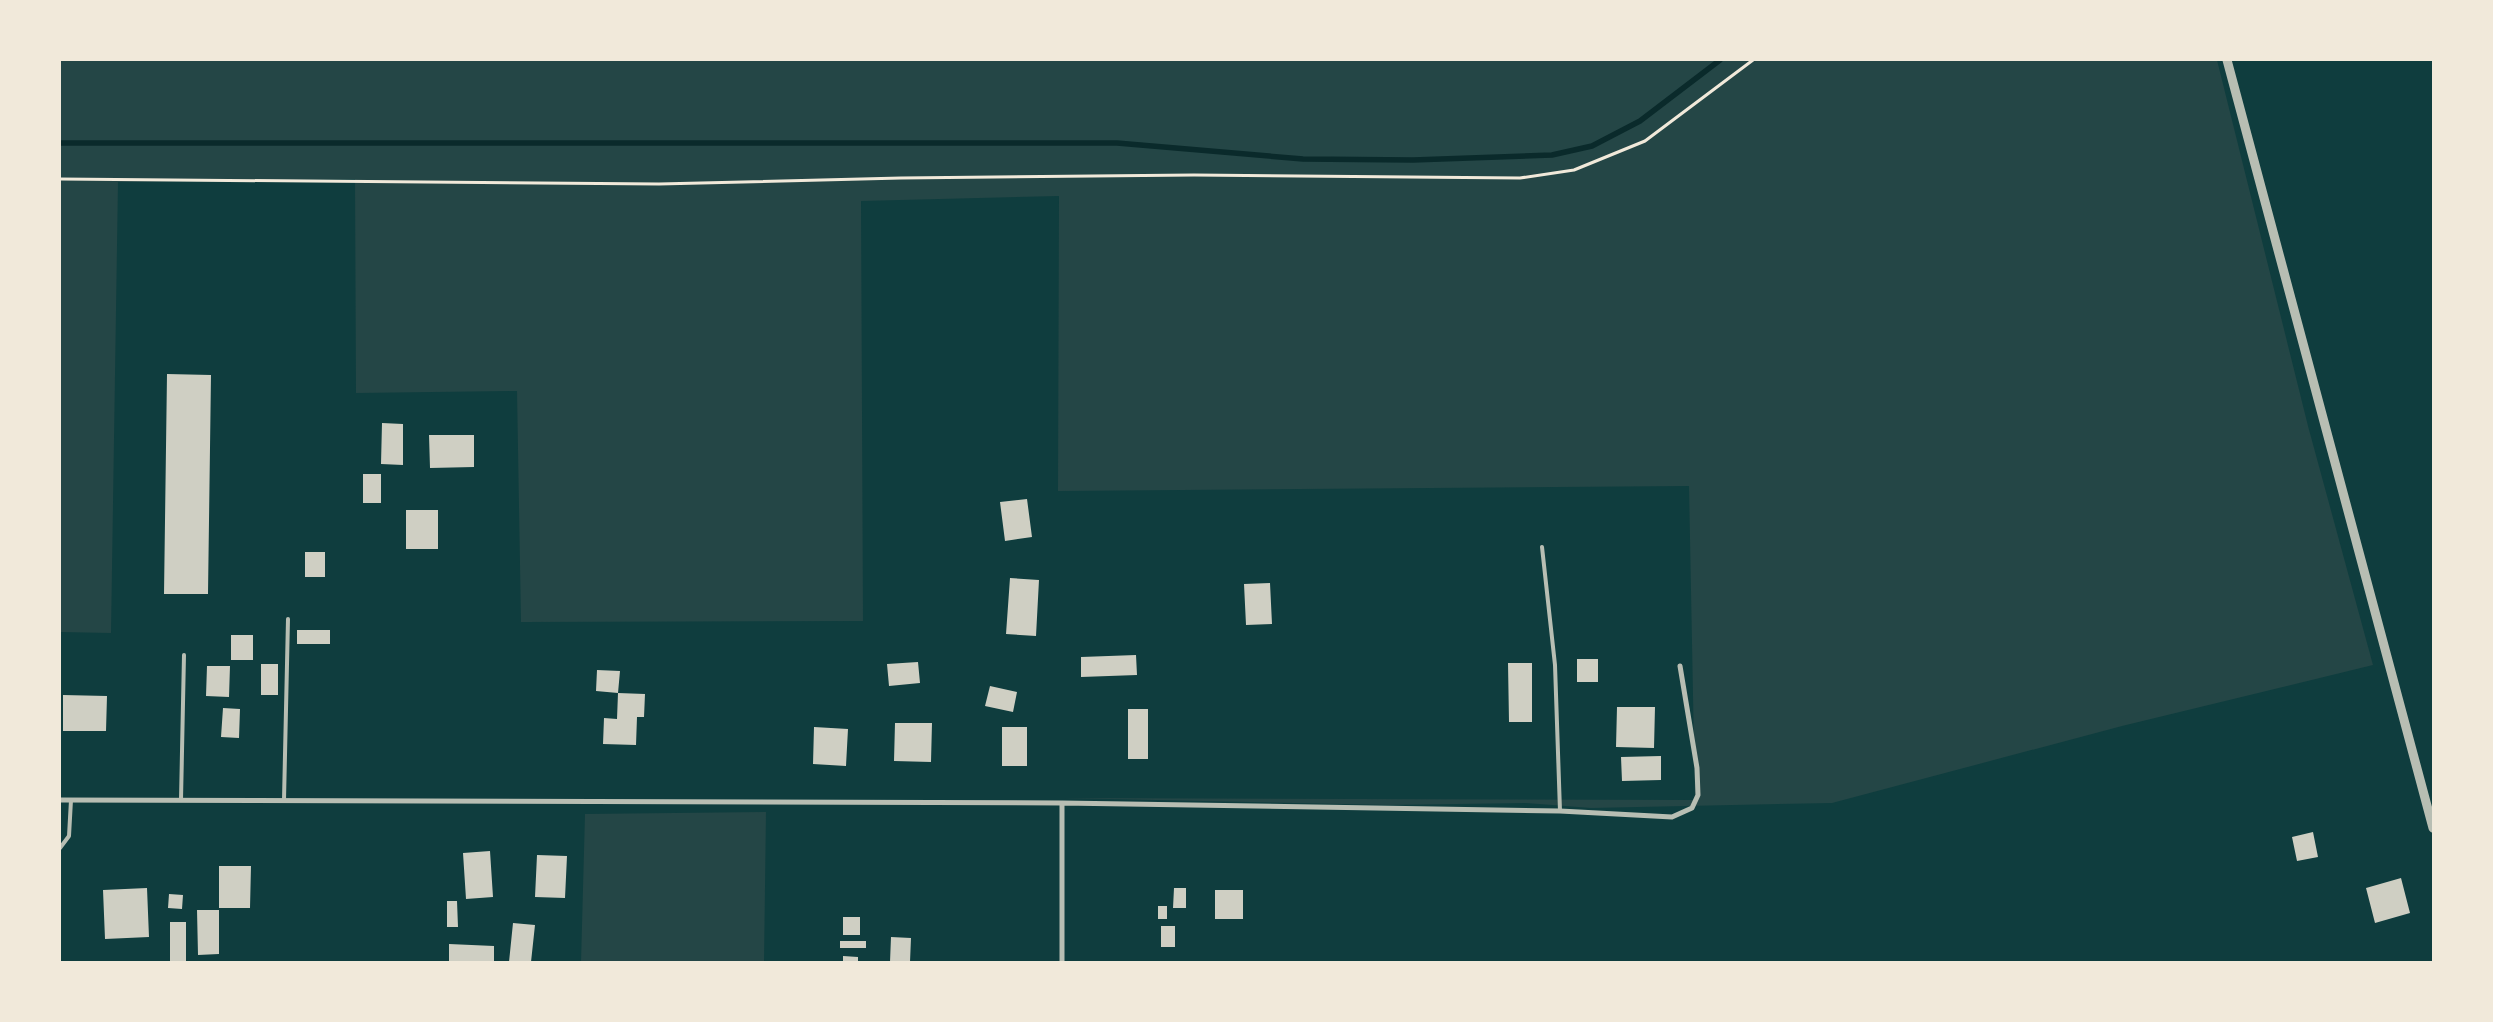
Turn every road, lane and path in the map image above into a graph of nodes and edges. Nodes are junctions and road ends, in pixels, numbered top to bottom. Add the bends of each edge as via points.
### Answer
1 (1752, 60) edge
2 (2227, 60) edge
3 (60, 178) edge
4 (1542, 546) dead end
5 (288, 619) dead end
6 (184, 655) dead end
7 (1680, 666) dead end
8 (60, 800) edge
9 (71, 800) junction
10 (181, 800) junction
11 (284, 800) junction
12 (1062, 803) junction
13 (1560, 811) junction
14 (2433, 828) edge
15 (60, 848) edge
16 (1062, 962) edge

1 - 3 path via 1645,141 1574,170 1520,178 1184,175 659,184
2 - 14 street
4 - 13 lane via 1555,664
5 - 11 lane
6 - 10 lane
7 - 13 street via 1697,768 1698,795 1692,808 1672,817
8 - 9 street
9 - 10 street
9 - 15 lane via 69,836
10 - 11 street
11 - 12 street
12 - 13 street
12 - 16 street

